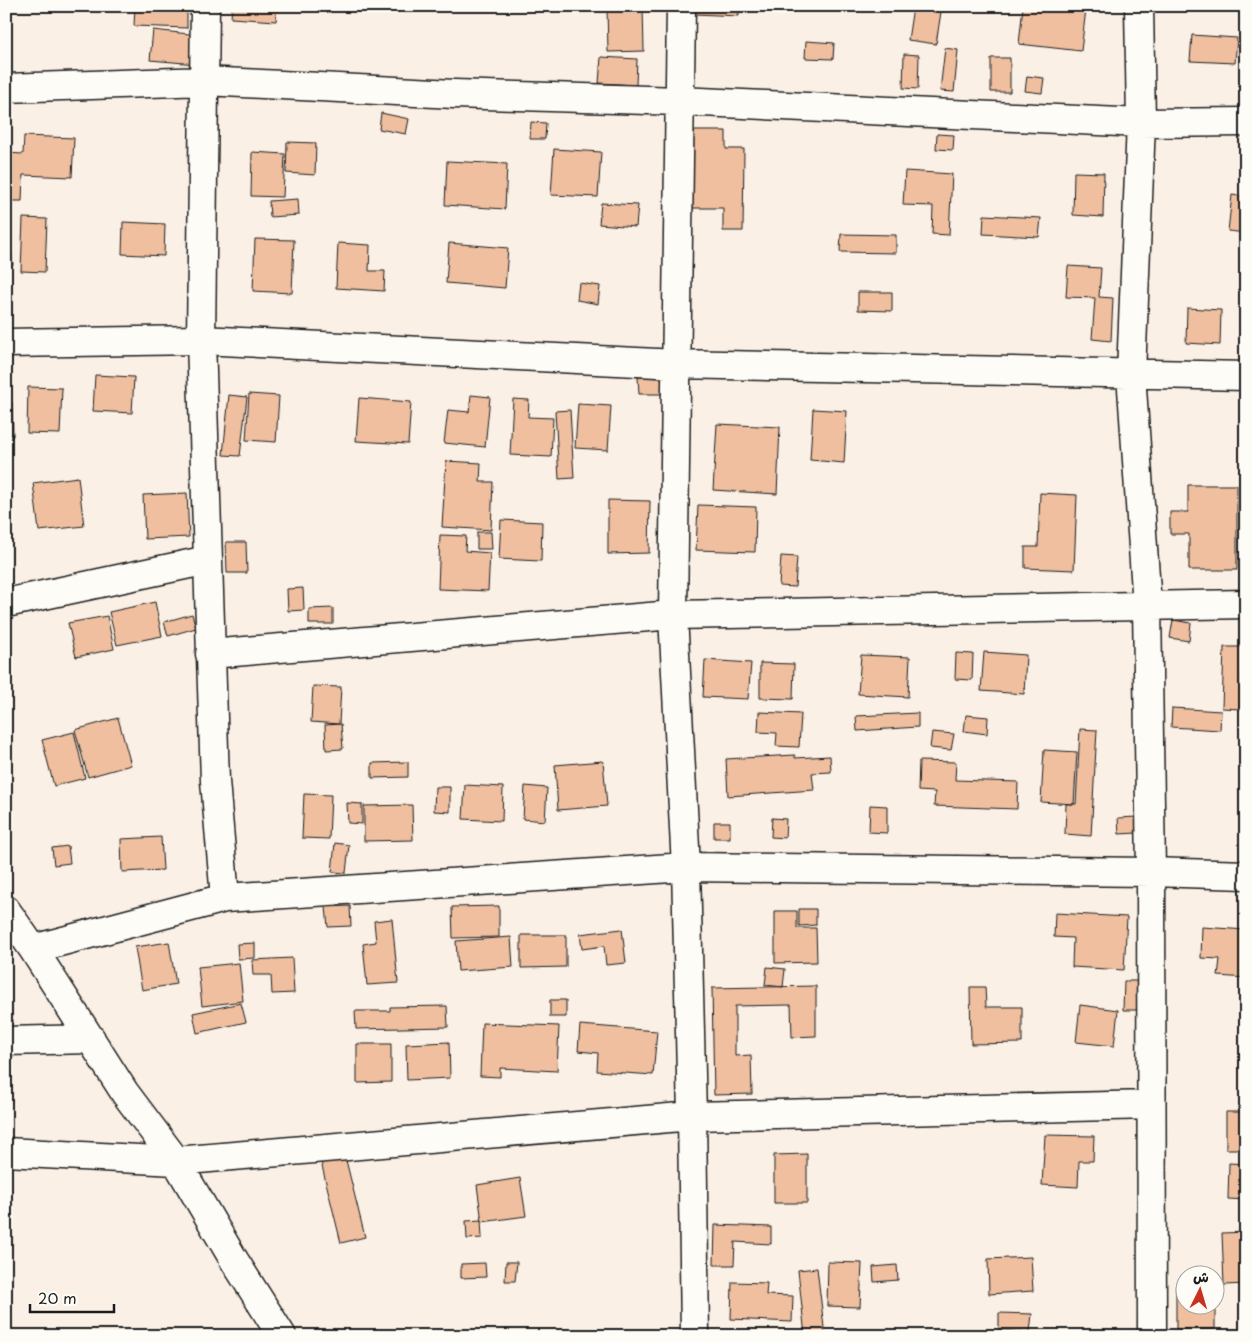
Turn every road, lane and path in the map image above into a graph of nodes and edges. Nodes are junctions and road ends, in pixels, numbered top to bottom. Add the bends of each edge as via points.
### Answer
1 (205, 6) edge
2 (681, 6) edge
3 (1139, 6) edge
4 (205, 81) junction
5 (6, 88) edge
6 (680, 101) junction
7 (1246, 122) edge
8 (1141, 124) junction
9 (201, 340) junction
10 (6, 343) edge
11 (677, 364) junction
12 (1131, 374) junction
13 (1246, 376) edge
14 (208, 560) junction
15 (6, 603) edge
16 (1246, 604) edge
17 (1147, 605) junction
18 (673, 615) junction
19 (210, 654) junction
20 (686, 867) junction
21 (1150, 872) junction
22 (1246, 876) edge
23 (225, 898) junction
24 (6, 910) edge
25 (33, 949) junction
26 (91, 1039) junction
27 (6, 1041) edge
28 (1151, 1105) junction
29 (692, 1116) junction
30 (6, 1152) edge
31 (176, 1161) junction
32 (282, 1336) edge
33 (695, 1336) edge
34 (1152, 1336) edge

1 - 4 street
2 - 6 street
3 - 8 street
4 - 5 street
4 - 6 street via 454,94
4 - 9 street
6 - 8 street
6 - 11 street
7 - 8 street
8 - 12 street
9 - 10 street
9 - 11 street
9 - 14 street
11 - 12 street
11 - 18 street
12 - 13 street
12 - 17 street
14 - 15 street
14 - 19 street
16 - 17 street
17 - 18 street
17 - 21 street
18 - 19 street
18 - 20 street
19 - 23 street via 215,781
20 - 21 street
20 - 23 street
20 - 29 street
21 - 22 street
21 - 28 street
23 - 25 street
24 - 25 street
25 - 26 street
26 - 27 street
26 - 31 street
28 - 29 street
28 - 34 street
29 - 31 street
29 - 33 street
30 - 31 street
31 - 32 street

